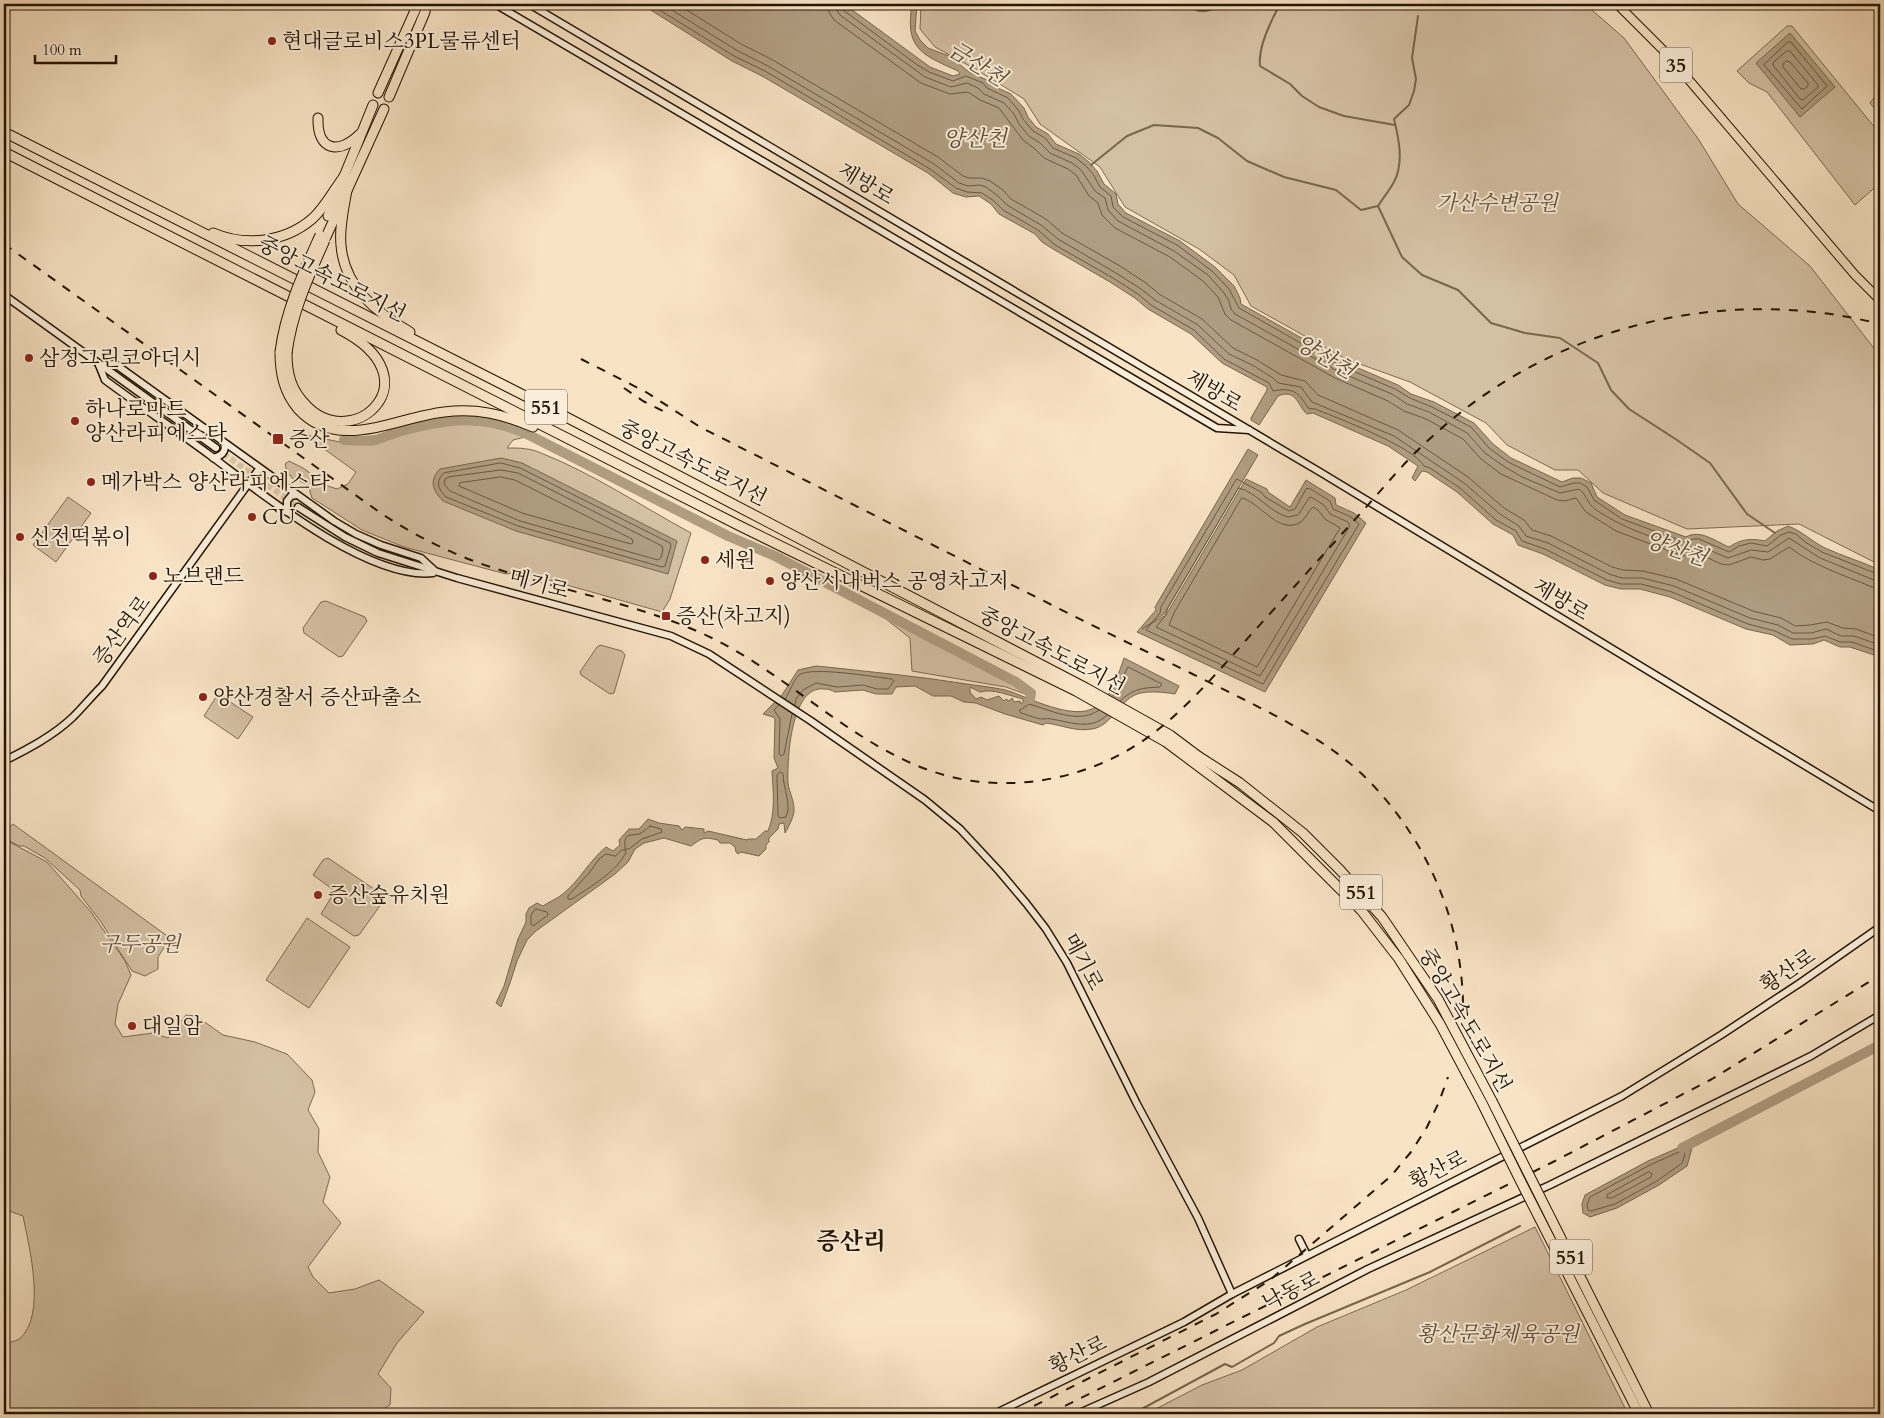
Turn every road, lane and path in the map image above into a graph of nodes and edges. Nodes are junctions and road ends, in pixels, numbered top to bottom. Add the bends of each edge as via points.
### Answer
1 (418, 4) edge
2 (426, 4) edge
3 (495, 4) edge
4 (529, 4) edge
5 (1617, 4) edge
6 (378, 92) dead end
7 (389, 97) dead end
8 (373, 105) dead end
9 (384, 109) dead end
10 (318, 118) dead end
11 (4, 132) edge
12 (362, 132) junction
13 (19, 140) junction
14 (4, 152) edge
15 (347, 180) junction
16 (242, 273) junction
17 (4, 295) edge
18 (1879, 298) edge
19 (1880, 304) edge
20 (284, 352) junction
21 (99, 365) junction
22 (494, 380) junction
23 (1250, 430) junction
24 (224, 443) junction
25 (216, 448) tunnel mouth
26 (213, 458) junction
27 (259, 468) junction
28 (248, 483) junction
29 (296, 495) junction
30 (298, 506) tunnel mouth
31 (287, 512) junction
32 (738, 525) junction
33 (437, 573) junction
34 (1168, 738) junction
35 (4, 761) edge
36 (1880, 811) edge
37 (1880, 927) edge
38 (1880, 1015) edge
39 (1299, 1239) dead end
40 (1307, 1255) junction
41 (1232, 1294) junction
42 (994, 1414) edge
43 (1077, 1414) edge
44 (1639, 1414) edge
45 (1649, 1414) edge

1 - 6 highway
2 - 7 highway
3 - 23 street via 1217,428
4 - 23 street, 제방로
5 - 18 main road, 35 via 1666,54 1855,275
8 - 12 highway
9 - 15 highway
10 - 12 highway via 321,136 330,146 343,147
11 - 13 highway, 중앙고속도로지선 / 551
12 - 15 highway
13 - 15 highway via 33,143 201,228 224,238 245,241 268,240 293,232 313,218
13 - 22 highway, 중앙고속도로지선 / 551
14 - 16 highway, 중앙고속도로지선 / 551
15 - 20 highway, bridge via 289,310 283,331
15 - 22 highway via 341,245 346,269 359,292 380,314 486,371
16 - 20 highway via 250,282 348,334 374,353 382,367 384,381 380,400 370,412 358,418 338,422 324,419 311,411 292,386
16 - 32 highway, 중앙고속도로지선 / 551
17 - 21 street
18 - 19 main road
20 - 32 highway via 282,379 292,401 308,418 326,427 363,430 443,412 491,412 542,430 720,520
21 - 24 street via 115,364
21 - 25 street
21 - 26 street via 105,380
22 - 34 highway, 중앙고속도로지선 / 551 via 1086,688
23 - 36 street, 제방로
24 - 26 street via 223,453
24 - 27 street
26 - 28 street
27 - 28 street, 증산역로
27 - 29 street
28 - 31 street
28 - 35 street, 증산역로 via 102,686 59,728
29 - 31 street via 287,501
29 - 33 street via 356,534 421,558
30 - 33 street, 메기로 via 345,537 378,553
31 - 33 street via 320,534 373,560 420,575
32 - 34 highway, 중앙고속도로지선 / 551
33 - 41 street, 메기로 via 671,636 709,654 925,800 960,829 999,870 1046,929 1067,963 1198,1218
34 - 44 highway, 중앙고속도로지선 / 551, bridge via 1274,822 1361,910 1399,959 1440,1024 1482,1103
34 - 45 highway, 중앙고속도로지선 / 551, bridge via 1240,783 1303,833 1365,897 1387,925 1438,1000
37 - 40 street, 황산로 via 1729,1030 1622,1096
38 - 43 street, 낙동로 via 1811,1056 1368,1269 1149,1382
39 - 40 street
40 - 41 street, 황산로
41 - 42 street, 황산로 via 1184,1322

